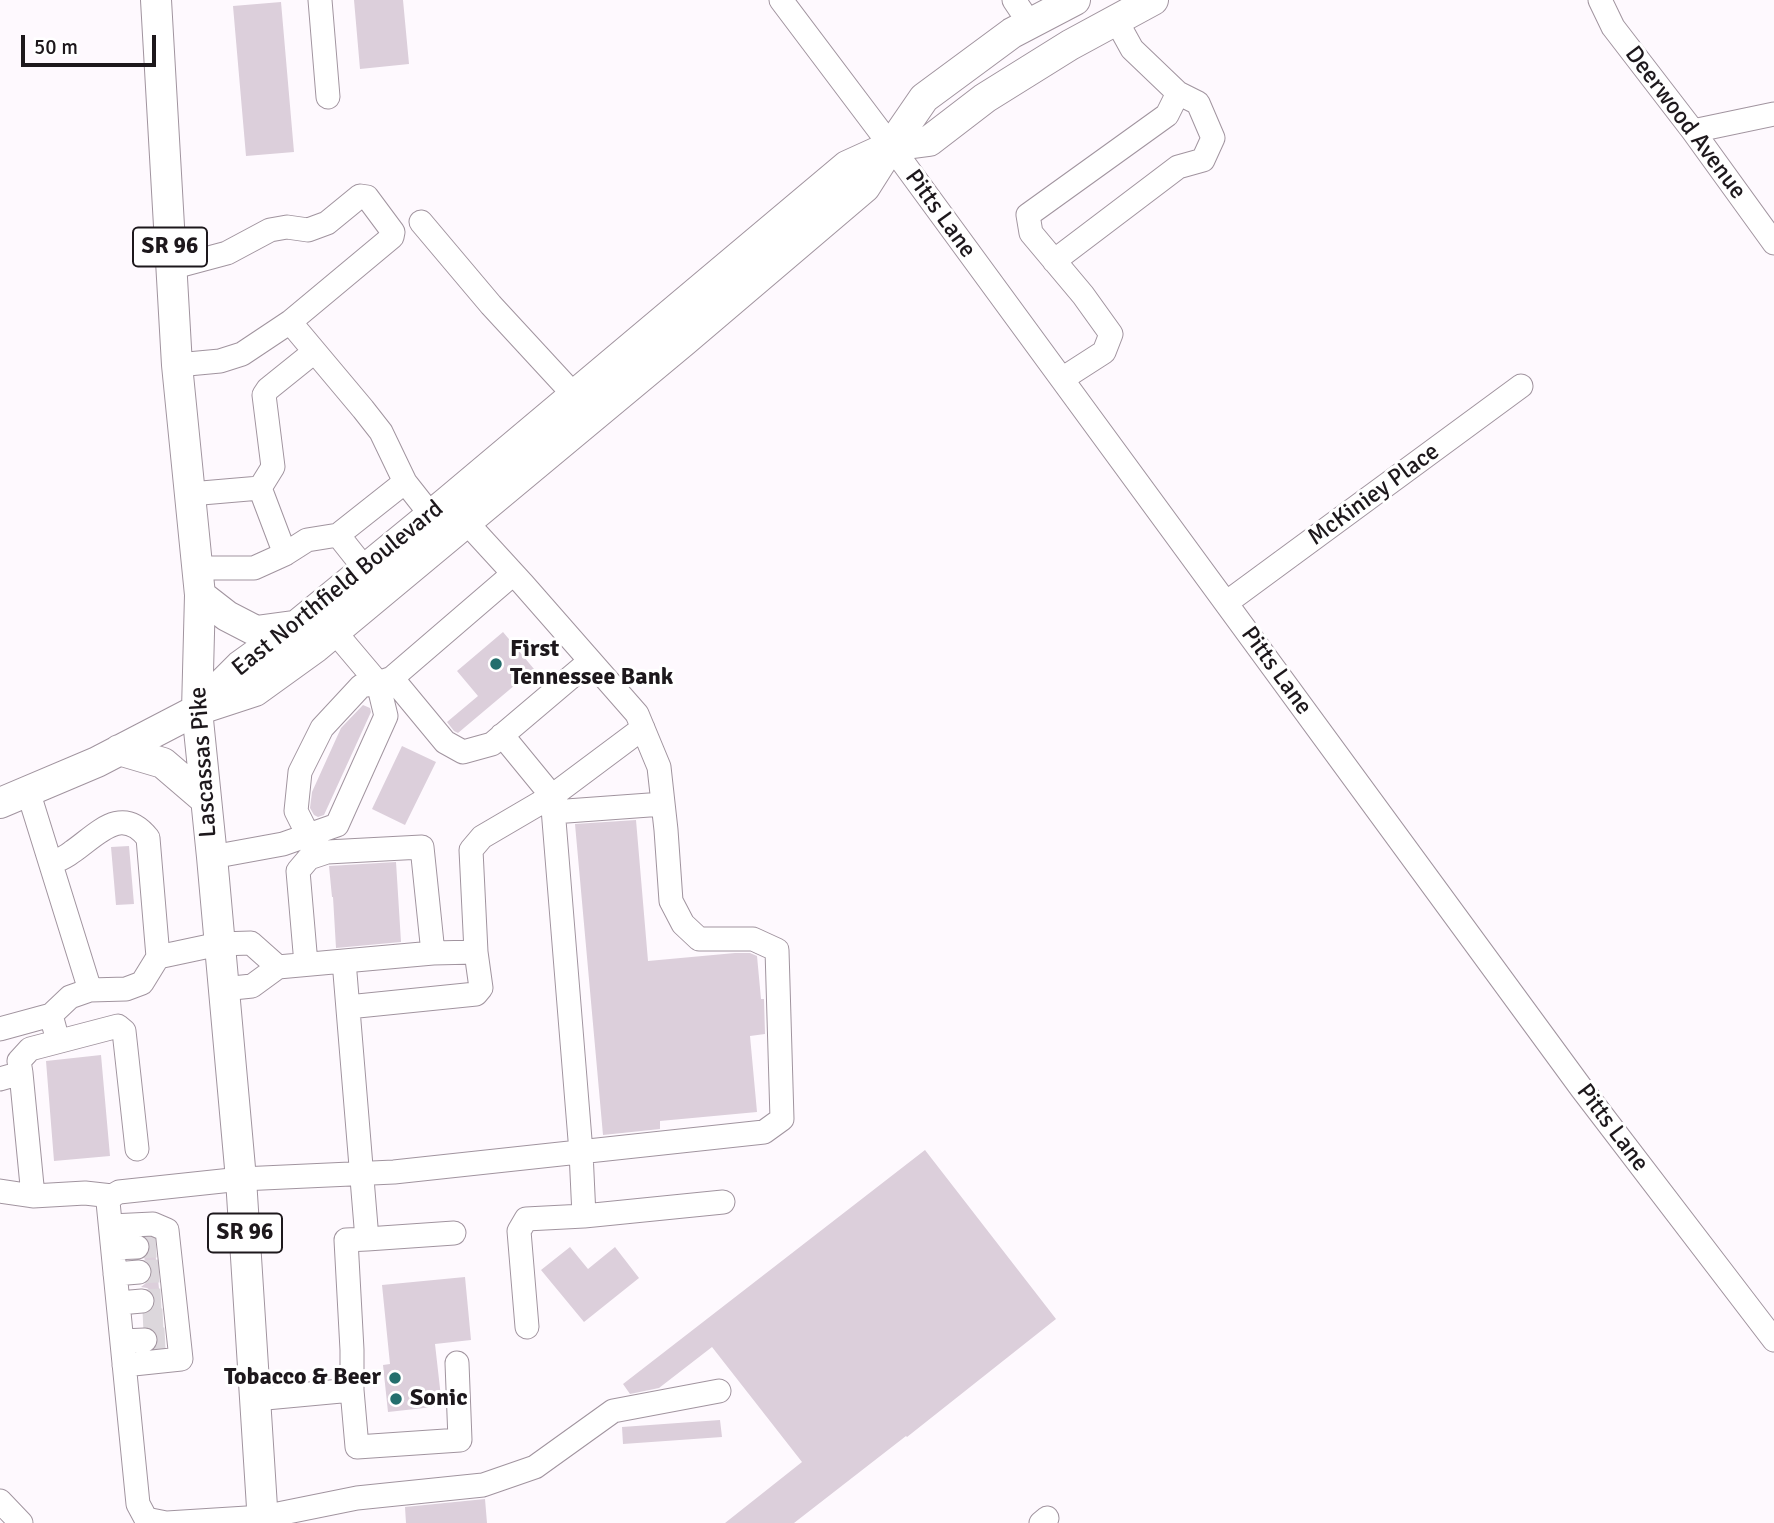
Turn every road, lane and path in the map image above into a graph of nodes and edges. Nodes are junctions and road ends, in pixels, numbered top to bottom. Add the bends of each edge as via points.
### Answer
1 (156, 0) edge
2 (320, 0) edge
3 (780, 0) edge
4 (1075, 0) edge
5 (1153, 0) edge
6 (1600, 0) edge
7 (1022, 12) edge
8 (1116, 20) junction
9 (1178, 93) junction
10 (328, 97) dead end
11 (1774, 114) edge
12 (1693, 131) junction
13 (891, 146) junction
14 (421, 222) dead end
15 (1774, 243) edge
16 (1054, 261) junction
17 (171, 268) junction
18 (290, 322) junction
19 (675, 330) junction
20 (314, 352) junction
21 (177, 366) junction
22 (1062, 379) junction
23 (1521, 386) dead end
24 (575, 396) junction
25 (405, 482) junction
26 (260, 488) junction
27 (190, 494) junction
28 (448, 513) junction
29 (338, 535) junction
30 (285, 554) junction
31 (365, 569) junction
32 (513, 574) junction
33 (199, 582) junction
34 (1226, 603) junction
35 (297, 625) junction
36 (334, 632) junction
37 (590, 661) junction
38 (385, 681) junction
39 (197, 710) junction
40 (643, 728) junction
41 (502, 735) junction
42 (119, 750) junction
43 (28, 791) junction
44 (205, 799) junction
45 (0, 803) edge
46 (552, 804) junction
47 (663, 804) junction
48 (308, 835) junction
49 (212, 857) junction
50 (52, 863) junction
51 (219, 944) junction
52 (476, 952) junction
53 (433, 953) junction
54 (158, 957) junction
55 (344, 961) junction
56 (306, 964) junction
57 (278, 967) junction
58 (223, 989) junction
59 (90, 990) junction
60 (348, 1007) junction
61 (51, 1015) junction
62 (0, 1028) edge
63 (58, 1041) junction
64 (10, 1076) edge
65 (137, 1149) dead end
66 (581, 1152) junction
67 (362, 1174) junction
68 (241, 1179) junction
69 (0, 1191) edge
70 (33, 1196) junction
71 (112, 1196) junction
72 (723, 1202) dead end
73 (584, 1216) junction
74 (454, 1233) dead end
75 (112, 1237) junction
76 (367, 1239) junction
77 (154, 1246) junction
78 (157, 1272) junction
79 (115, 1274) junction
80 (151, 1320) junction
81 (527, 1327) dead end
82 (1774, 1340) edge
83 (457, 1363) dead end
84 (124, 1364) junction
85 (352, 1390) junction
86 (719, 1391) dead end
87 (255, 1399) junction
88 (0, 1501) edge
89 (263, 1520) edge
90 (152, 1522) edge
91 (21, 1523) edge

1 - 17 main road, Lascassas Pike / SR 96
2 - 10 street
3 - 13 street, Pitts Lane
4 - 7 main road
5 - 8 main road, East Northfield Boulevard
6 - 12 street, Deerwood Avenue via 1613,27
7 - 13 main road via 1012,33 924,98
8 - 9 street via 1132,49
8 - 13 main road, East Northfield Boulevard via 985,97 929,141
9 - 16 street via 1167,115 1028,215 1031,233
9 - 16 street via 1198,103 1213,138 1203,160 1178,167
11 - 12 street
12 - 15 street, Deerwood Avenue
13 - 19 main road, East Northfield Boulevard via 847,166
13 - 22 street, Pitts Lane
14 - 24 street
16 - 22 street via 1111,334 1104,352
17 - 18 street via 227,253 270,230 308,230 327,223 360,196 367,197 392,237
17 - 21 main road, Lascassas Pike / SR 96
18 - 20 street
18 - 21 street via 242,354
19 - 24 main road, East Northfield Boulevard
19 - 28 main road, East Northfield Boulevard
20 - 25 street via 381,432
20 - 26 street via 264,395 273,467
21 - 27 main road, Lascassas Pike / SR 96
22 - 34 street, Pitts Lane
23 - 34 street, McKiniey Place
24 - 28 main road, East Northfield Boulevard
25 - 28 street
25 - 29 street
26 - 27 street
26 - 30 street
27 - 33 main road, Lascassas Pike / SR 96
28 - 31 main road, East Northfield Boulevard
28 - 32 street
28 - 36 main road, East Northfield Boulevard
29 - 30 street via 307,540
29 - 31 street
30 - 33 street via 254,568
31 - 35 main road, East Northfield Boulevard
32 - 37 street
32 - 38 street
33 - 35 main road via 227,616 256,631
33 - 39 main road, Lascassas Pike / SR 96
34 - 82 street, Pitts Lane via 1582,1089
35 - 39 main road, East Northfield Boulevard via 240,666
36 - 38 street
36 - 39 main road, East Northfield Boulevard via 255,691
37 - 40 street via 637,714
37 - 41 street
38 - 41 street via 445,743 463,752 492,744
38 - 48 street via 386,716 337,825
38 - 48 street via 361,686 322,728 300,772 296,811
39 - 42 main road
39 - 44 main road, Lascassas Pike / SR 96
40 - 46 street
40 - 47 street via 659,767
41 - 46 street
42 - 43 main road
42 - 44 main road via 163,763
43 - 45 main road
43 - 50 street
44 - 49 main road, Lascassas Pike / SR 96
46 - 47 street
46 - 52 street via 482,837 471,850
46 - 66 street
47 - 66 street via 671,901 683,924 699,939 753,939 777,950 782,1119 764,1132
48 - 49 street
49 - 51 main road, Lascassas Pike / SR 96
50 - 54 street via 113,823 126,822 141,829 148,838
50 - 59 street
51 - 54 street
51 - 57 street via 250,943
51 - 58 main road, Lascassas Pike / SR 96
52 - 53 street
52 - 60 street via 481,988 476,994
53 - 55 street
53 - 56 street via 422,847 327,852 309,858 298,871
54 - 59 street via 142,984
55 - 56 street
55 - 60 street
56 - 57 street
57 - 58 street via 252,986
58 - 68 main road, Lascassas Pike / SR 96
59 - 61 street via 71,997
60 - 67 street
61 - 62 street
61 - 63 street
63 - 64 street via 30,1049
63 - 65 street via 118,1026 124,1031
64 - 70 street
66 - 67 street
66 - 73 street
67 - 68 street
67 - 76 street
68 - 71 street
68 - 87 main road, Lascassas Pike / SR 96
69 - 70 street
70 - 71 street
71 - 75 street via 108,1202
72 - 73 street
73 - 81 street via 526,1219 519,1231
74 - 76 street
75 - 77 street
75 - 77 street via 153,1224 167,1230
75 - 79 street
76 - 85 street via 346,1240
77 - 78 street
78 - 79 street
78 - 80 street
79 - 80 street
80 - 84 street
80 - 84 street via 181,1359
83 - 85 street via 460,1440 357,1447
84 - 90 street via 138,1504
85 - 87 street
86 - 89 street via 613,1411 535,1467 483,1485 357,1498
87 - 89 main road, Lascassas Pike / SR 96
88 - 91 street
89 - 90 street

